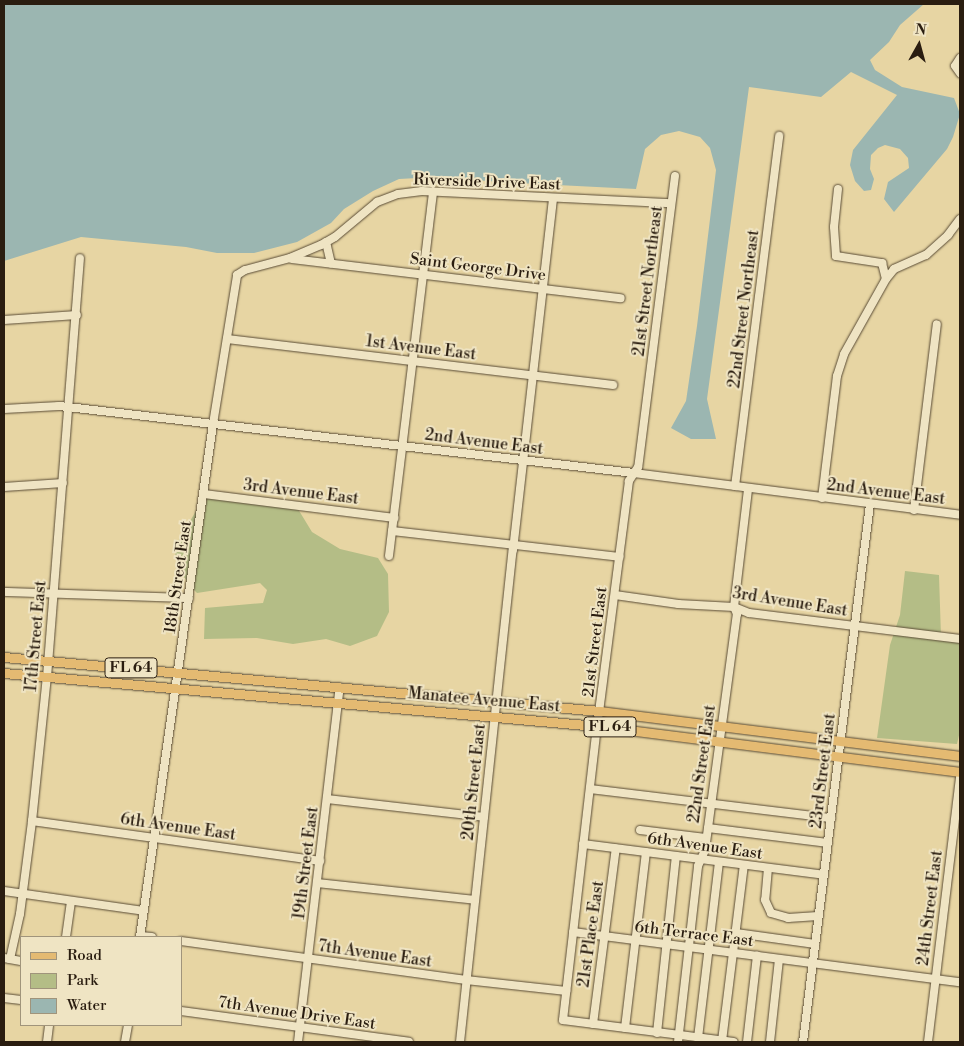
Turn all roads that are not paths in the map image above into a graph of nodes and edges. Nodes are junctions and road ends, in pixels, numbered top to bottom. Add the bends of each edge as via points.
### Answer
1 (960, 58) edge
2 (960, 73) edge
3 (780, 136) dead end
4 (675, 176) dead end
5 (838, 189) dead end
6 (433, 192) junction
7 (554, 198) junction
8 (671, 203) junction
9 (960, 219) edge
10 (326, 242) junction
11 (80, 258) dead end
12 (290, 258) junction
13 (331, 263) junction
14 (424, 274) junction
15 (886, 279) junction
16 (543, 288) junction
17 (621, 298) dead end
18 (76, 315) junction
19 (4, 320) edge
20 (937, 324) dead end
21 (226, 339) junction
22 (412, 361) junction
23 (532, 375) junction
24 (613, 385) dead end
25 (648, 389) joint
26 (69, 407) junction
27 (4, 410) edge
28 (214, 424) junction
29 (402, 446) junction
30 (523, 461) junction
31 (634, 473) junction
32 (63, 483) junction
33 (735, 486) junction
34 (4, 487) edge
35 (748, 489) junction
36 (204, 494) junction
37 (822, 498) junction
38 (870, 504) junction
39 (914, 510) junction
40 (960, 515) edge
41 (394, 518) junction
42 (392, 531) junction
43 (513, 545) junction
44 (389, 556) dead end
45 (620, 556) junction
46 (4, 592) edge
47 (54, 594) junction
48 (615, 595) junction
49 (189, 598) junction
50 (734, 607) junction
51 (856, 626) junction
52 (960, 639) edge
53 (4, 657) edge
54 (48, 661) junction
55 (178, 672) junction
56 (4, 673) edge
57 (47, 677) junction
58 (175, 687) junction
59 (340, 687) junction
60 (497, 700) junction
61 (339, 702) junction
62 (600, 711) junction
63 (495, 716) junction
64 (721, 724) junction
65 (597, 726) junction
66 (841, 739) junction
67 (719, 740) junction
68 (838, 755) junction
69 (960, 756) edge
70 (960, 772) edge
71 (960, 777) edge
72 (590, 789) junction
73 (327, 799) junction
74 (711, 803) junction
75 (484, 816) junction
76 (831, 818) junction
77 (32, 821) junction
78 (708, 828) junction
79 (640, 830) dead end
80 (154, 838) junction
81 (706, 838) junction
82 (828, 843) junction
83 (583, 844) junction
84 (616, 848) junction
85 (646, 852) junction
86 (676, 856) junction
87 (702, 859) junction
88 (320, 861) junction
89 (719, 862) junction
90 (744, 865) junction
91 (768, 868) junction
92 (824, 875) junction
93 (317, 883) junction
94 (4, 892) edge
95 (22, 894) junction
96 (475, 900) junction
97 (71, 901) junction
98 (144, 911) junction
99 (818, 916) junction
100 (573, 932) junction
101 (736, 933) junction
102 (66, 936) edge
103 (140, 936) edge
104 (604, 936) junction
105 (636, 940) junction
106 (182, 941) edge
107 (666, 944) junction
108 (815, 944) junction
109 (689, 947) junction
110 (709, 950) junction
111 (733, 953) junction
112 (757, 956) junction
113 (7, 958) edge
114 (308, 958) junction
115 (780, 959) junction
116 (20, 961) edge
117 (812, 963) junction
118 (466, 980) junction
119 (936, 980) junction
120 (960, 982) edge
121 (566, 991) junction
122 (4, 998) edge
123 (19, 999) edge
124 (182, 1011) edge
125 (593, 1024) junction
126 (49, 1026) edge
127 (128, 1026) edge
128 (299, 1026) junction
129 (624, 1028) junction
130 (657, 1033) junction
131 (698, 1038) junction
132 (678, 1039) edge
133 (722, 1041) junction
134 (47, 1042) edge
135 (125, 1042) edge
136 (298, 1042) edge
137 (410, 1042) edge
138 (460, 1042) edge
139 (734, 1042) edge
140 (747, 1042) edge
141 (770, 1042) edge
142 (803, 1042) edge
143 (928, 1042) edge

1 - 2 street via 955,66
3 - 33 street, 22nd Street Northeast
4 - 8 street, 21st Street Northeast
5 - 15 street via 834,227 836,256 882,263
6 - 7 street, Riverside Drive East
6 - 10 street, Riverside Drive East via 409,192 387,197
6 - 14 street
7 - 8 street, Riverside Drive East
7 - 16 street, 20th Street East
8 - 25 street, 21st Street Northeast
9 - 15 street via 938,245 913,262 899,266
10 - 12 street, Riverside Drive East
10 - 13 street
11 - 18 street, 17th Street East
12 - 13 street, Saint George Drive
12 - 21 street, 18th Street East via 237,275
13 - 14 street, Saint George Drive
14 - 16 street, Saint George Drive
14 - 22 street
15 - 37 street via 852,337 837,376
16 - 17 street, Saint George Drive
16 - 23 street, 20th Street East
18 - 19 street
18 - 26 street, 17th Street East
20 - 39 street
21 - 22 street, 1st Avenue East
21 - 28 street, 18th Street East
22 - 23 street, 1st Avenue East
22 - 29 street
23 - 24 street, 1st Avenue East
23 - 30 street, 20th Street East
25 - 31 street, 21st Street East via 638,467
26 - 27 street, 2nd Avenue East
26 - 28 street, 2nd Avenue East
26 - 32 street, 17th Street East
28 - 29 street, 2nd Avenue East
28 - 36 street, 18th Street East
29 - 30 street, 2nd Avenue East
29 - 41 street
30 - 31 street, 2nd Avenue East
30 - 43 street, 20th Street East
31 - 33 street, 2nd Avenue East
31 - 45 street, 21st Street East via 629,481
32 - 34 street
32 - 47 street, 17th Street East
33 - 35 street, 2nd Avenue East
35 - 37 street, 2nd Avenue East
35 - 50 street, 22nd Street East
36 - 41 street, 3rd Avenue East
36 - 49 street, 18th Street East
37 - 38 street, 2nd Avenue East
38 - 39 street, 2nd Avenue East
38 - 51 street, 23rd Street East
39 - 40 street, 2nd Avenue East
41 - 42 street
42 - 43 street
42 - 44 street
43 - 45 street
43 - 60 street, 20th Street East
45 - 48 street, 21st Street East
46 - 47 street
47 - 49 street
47 - 54 street, 17th Street East
48 - 50 street, 3rd Avenue East via 678,604
48 - 62 street, 21st Street East
49 - 55 street, 18th Street East
50 - 51 street, 3rd Avenue East via 749,613
50 - 64 street, 22nd Street East via 737,614
51 - 52 street, 3rd Avenue East
51 - 66 street, 23rd Street East
53 - 54 main road, Manatee Avenue East / FL 64
54 - 55 main road, Manatee Avenue East / FL 64
54 - 57 street, 17th Street East
55 - 58 street, 18th Street East
55 - 59 main road, Manatee Avenue East / FL 64
56 - 57 main road, Manatee Avenue East / FL 64
57 - 58 main road, Manatee Avenue East / FL 64
57 - 77 street, 17th Street East
58 - 61 main road, Manatee Avenue East / FL 64
58 - 80 street, 18th Street East
59 - 60 main road, Manatee Avenue East / FL 64
59 - 61 street, 19th Street East
60 - 62 main road, Manatee Avenue East / FL 64
60 - 63 street, 20th Street East
61 - 63 main road, Manatee Avenue East / FL 64
61 - 73 street, 19th Street East
62 - 64 main road, Manatee Avenue East / FL 64
62 - 65 street, 21st Street East
63 - 65 main road, Manatee Avenue East / FL 64
63 - 75 street, 20th Street East
64 - 66 main road, Manatee Avenue East / FL 64
64 - 67 street, 22nd Street East
65 - 67 main road, Manatee Avenue East / FL 64
65 - 72 street, 21st Street East
66 - 68 street, 23rd Street East
66 - 69 main road, Manatee Avenue East / FL 64
67 - 68 main road, Manatee Avenue East / FL 64
67 - 74 street, 22nd Street East
68 - 70 main road, Manatee Avenue East / FL 64
68 - 76 street, 23rd Street East
71 - 119 street, 24th Street East
72 - 74 street
72 - 83 street, 21st Street East
73 - 75 street
73 - 88 street, 19th Street East
74 - 76 street
74 - 78 street, 22nd Street East
75 - 96 street, 20th Street East
76 - 82 street, 23rd Street East
77 - 80 street, 6th Avenue East
77 - 95 street, 17th Street East
78 - 81 street, 22nd Street East
78 - 82 street
79 - 81 street
80 - 88 street, 6th Avenue East
80 - 98 street, 18th Street East
81 - 87 street, 22nd Street East
82 - 92 street, 23rd Street East
83 - 84 street, 6th Avenue East
83 - 100 street, 21st Street East
84 - 85 street, 6th Avenue East
84 - 104 street, 21st Place East
85 - 86 street, 6th Avenue East
85 - 105 street
86 - 87 street, 6th Avenue East
86 - 107 street
87 - 89 street, 6th Avenue East
87 - 109 street, 22nd Street East via 698,866
88 - 93 street, 19th Street East
89 - 90 street, 6th Avenue East
89 - 110 street
90 - 91 street, 6th Avenue East
90 - 101 street
91 - 92 street, 6th Avenue East
91 - 99 street via 765,900 771,913 788,918
92 - 99 street, 23rd Street East
93 - 96 street
93 - 114 street, 19th Street East
94 - 95 street
95 - 97 street
95 - 113 street, 17th Street East
96 - 118 street, 20th Street East
97 - 98 street
97 - 102 street
98 - 103 street, 18th Street East
99 - 108 street, 23rd Street East
100 - 104 street, 6th Terrace East
100 - 121 street, 21st Street East
101 - 108 street
101 - 111 street
104 - 105 street, 6th Terrace East
104 - 125 street, 21st Place East
105 - 107 street, 6th Terrace East
105 - 129 street
106 - 114 street, 7th Avenue East
107 - 109 street, 6th Terrace East
107 - 130 street
108 - 117 street, 23rd Street East
109 - 110 street, 6th Terrace East
109 - 132 street, 22nd Street East
110 - 111 street, 6th Terrace East
110 - 131 street
111 - 112 street, 6th Terrace East
111 - 133 street
112 - 115 street, 6th Terrace East
112 - 140 street
113 - 116 street
114 - 118 street, 7th Avenue East
114 - 128 street, 19th Street East
115 - 117 street, 6th Terrace East
115 - 141 street
117 - 119 street, 6th Terrace East
117 - 142 street, 23rd Street East
118 - 121 street, 7th Avenue East
118 - 138 street, 20th Street East
119 - 120 street, 6th Terrace East
119 - 143 street, 24th Street East
121 - 125 street, 21st Street East via 563,1020
122 - 123 street
124 - 128 street, 7th Avenue Drive East
125 - 129 street
126 - 134 street
127 - 135 street
128 - 136 street, 19th Street East
128 - 137 street, 7th Avenue Drive East
129 - 130 street
130 - 132 street
131 - 132 street
131 - 133 street
133 - 139 street

